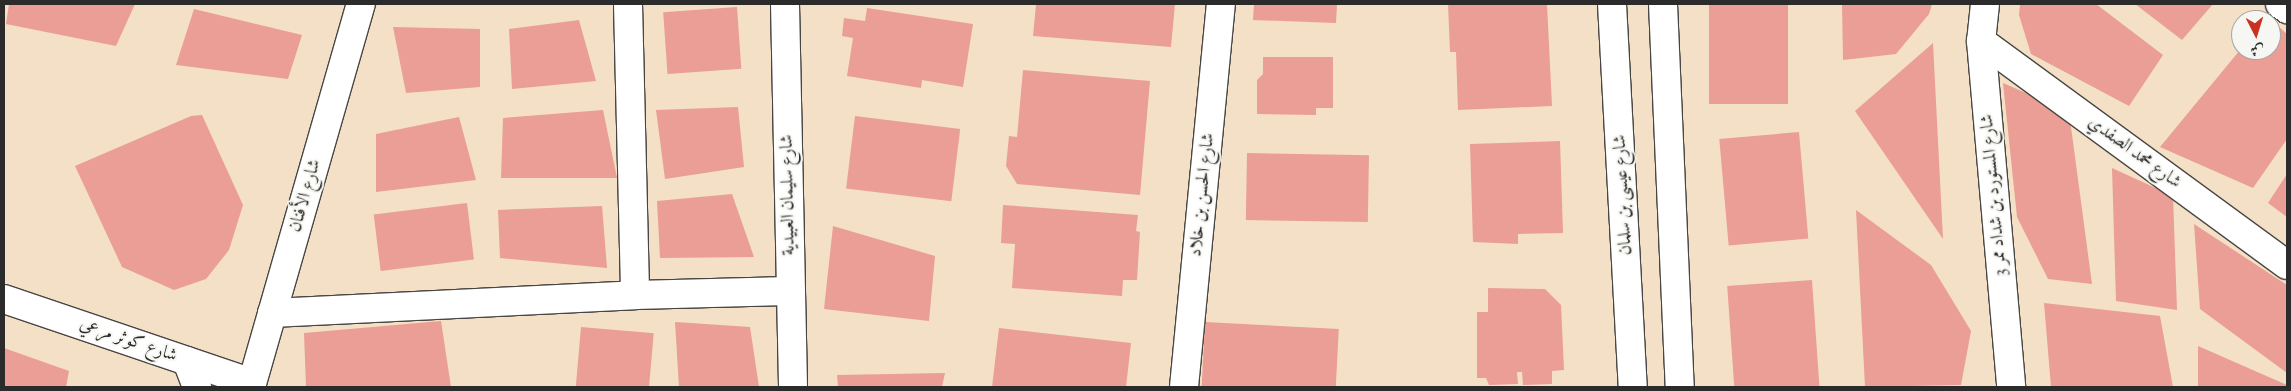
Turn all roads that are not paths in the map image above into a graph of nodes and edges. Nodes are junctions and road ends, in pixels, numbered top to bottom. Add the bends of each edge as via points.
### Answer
1 (361, 4) edge
2 (628, 4) edge
3 (785, 4) edge
4 (1221, 4) edge
5 (1612, 4) edge
6 (1663, 4) edge
7 (1985, 4) edge
8 (2280, 4) edge
9 (2287, 9) edge
10 (1981, 41) junction
11 (2287, 265) edge
12 (4, 278) edge
13 (791, 291) junction
14 (636, 295) junction
15 (11, 301) edge
16 (272, 313) junction
17 (187, 361) junction
18 (251, 385) edge
19 (197, 387) edge
20 (793, 387) edge
21 (1184, 387) edge
22 (1633, 387) edge
23 (1680, 387) edge
24 (2011, 387) edge

1 - 16 street, شارع الأفنان
2 - 14 street
3 - 13 street, شارع سليمان العبيدية
4 - 21 street, شارع الحسن بن خلاد
5 - 22 street, شارع عيسى بن سلمان
6 - 23 street
7 - 10 street, شارع المستورد بن شداد ممر 3
8 - 9 street
10 - 11 street, شارع محمد الصفدي
10 - 24 street, شارع المستورد بن شداد ممر 3
12 - 15 street
13 - 14 street
13 - 20 street, شارع سليمان العبيدية
14 - 16 street
15 - 17 street, شارع كوثر مرعي
16 - 18 street, شارع الأفنان
17 - 18 street, شارع كوثر مرعي
17 - 19 street

